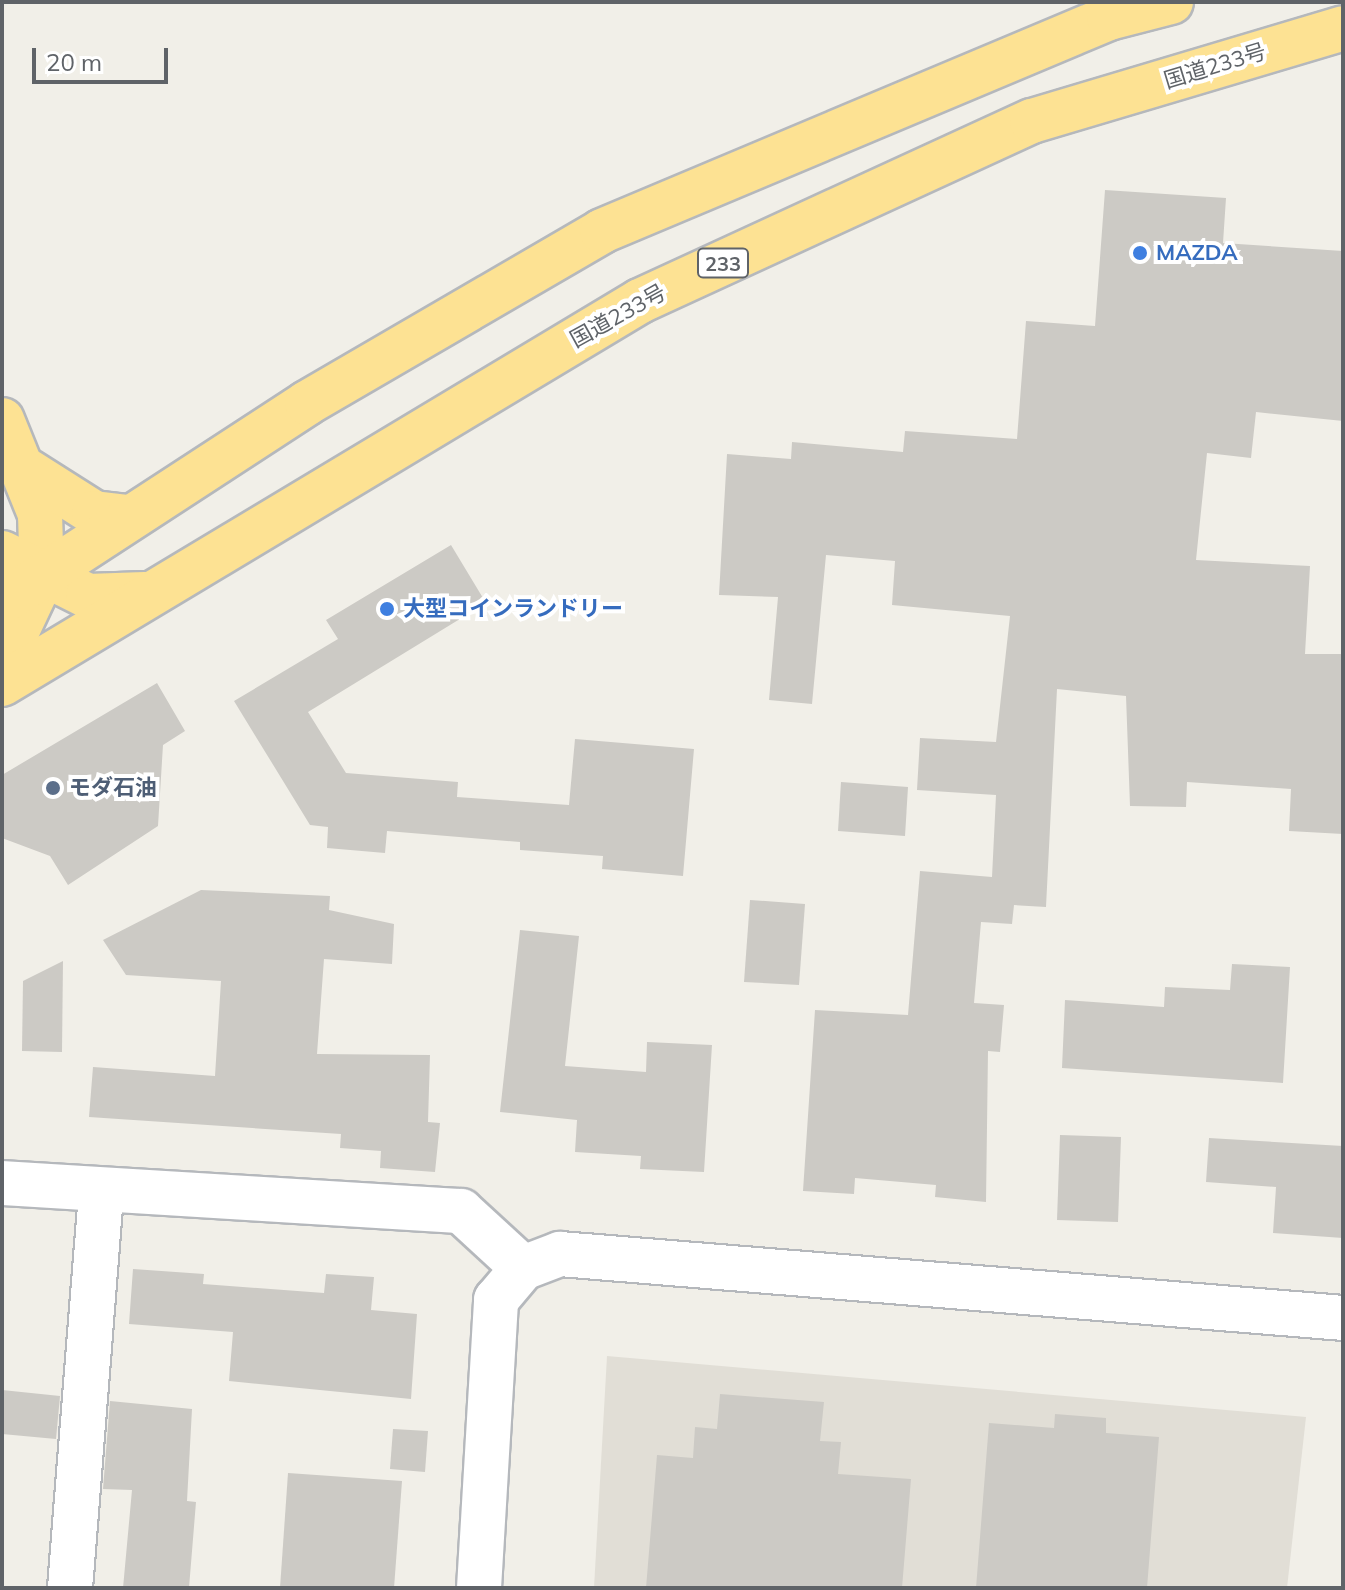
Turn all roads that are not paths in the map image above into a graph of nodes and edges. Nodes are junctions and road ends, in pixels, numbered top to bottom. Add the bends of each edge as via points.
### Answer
1 (1171, 2) edge
2 (1343, 28) edge
3 (2, 420) edge
4 (28, 471) junction
5 (126, 517) junction
6 (2, 553) edge
7 (42, 578) junction
8 (148, 594) junction
9 (2, 602) edge
10 (2, 663) edge
11 (2, 684) edge
12 (2, 1183) edge
13 (101, 1190) junction
14 (523, 1268) junction
15 (1343, 1318) edge
16 (70, 1588) edge
17 (479, 1588) edge

1 - 5 highway via 1109,18 602,231
2 - 8 highway, 国道233号 / 233 via 1032,121 640,301
3 - 4 highway
4 - 5 highway via 94,513
4 - 7 highway via 40,514
5 - 7 highway
6 - 7 highway
7 - 8 highway, 233 via 88,596
7 - 9 highway
7 - 10 highway
8 - 11 highway, 国道233号 / 233
12 - 13 street
13 - 14 street via 461,1211
13 - 16 street
14 - 15 street via 560,1254
14 - 17 street via 496,1300

